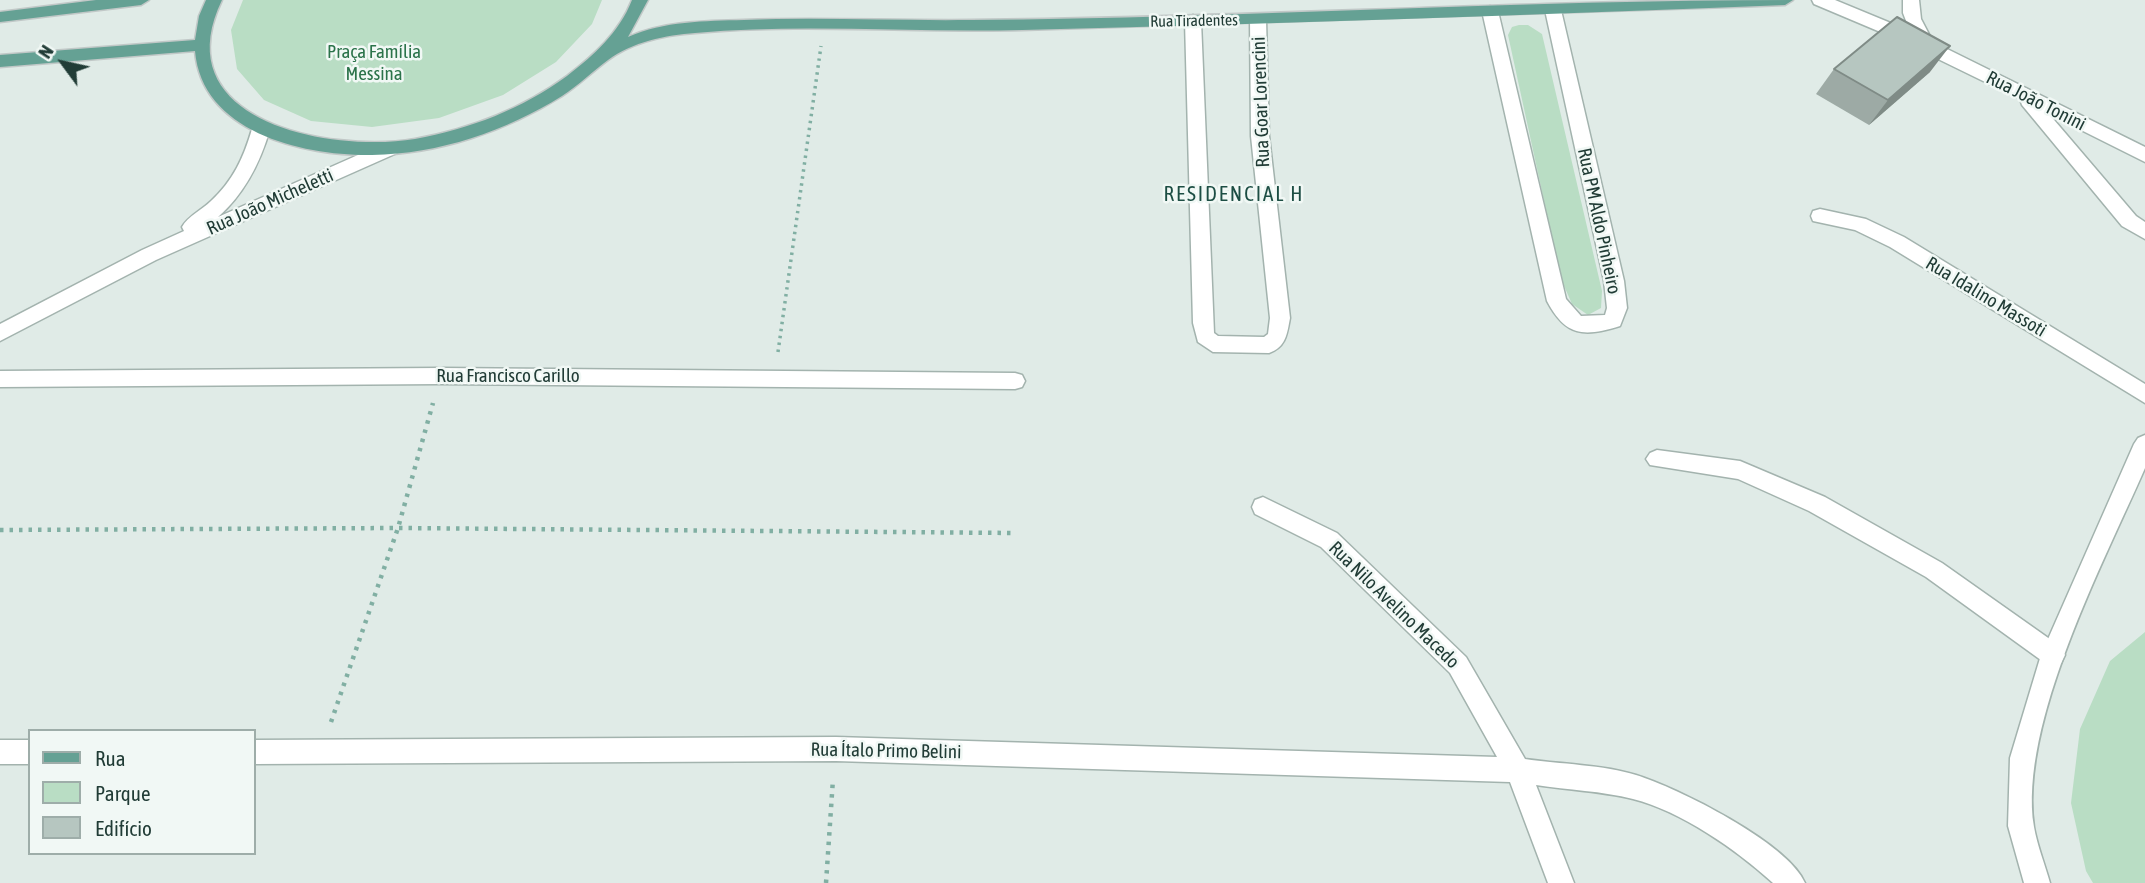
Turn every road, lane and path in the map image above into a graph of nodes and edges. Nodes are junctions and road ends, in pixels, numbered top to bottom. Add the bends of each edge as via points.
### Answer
1 (141, 0) edge
2 (214, 0) edge
3 (640, 0) edge
4 (1785, 0) edge
5 (1820, 0) edge
6 (1911, 0) edge
7 (1553, 10) junction
8 (1490, 11) junction
9 (0, 17) edge
10 (1258, 19) junction
11 (1193, 21) junction
12 (824, 24) junction
13 (201, 45) junction
14 (1927, 46) junction
15 (607, 53) junction
16 (0, 61) edge
17 (2022, 94) junction
18 (261, 129) junction
19 (391, 148) junction
20 (2145, 155) edge
21 (1820, 216) dead end
22 (2145, 232) edge
23 (149, 255) junction
24 (0, 333) edge
25 (440, 376) junction
26 (0, 379) edge
27 (774, 379) junction
28 (1016, 381) dead end
29 (2145, 394) edge
30 (2145, 444) edge
31 (1657, 459) dead end
32 (1263, 507) dead end
33 (398, 528) junction
34 (0, 530) edge
35 (1014, 533) dead end
36 (2053, 656) junction
37 (836, 749) junction
38 (0, 752) edge
39 (28, 752) edge
40 (256, 752) edge
41 (320, 752) junction
42 (1518, 770) junction
43 (826, 883) edge
44 (1561, 883) edge
45 (1792, 883) edge
46 (2037, 883) edge

1 - 9 main road
2 - 13 main road
3 - 15 main road
4 - 7 main road, Rua Tiradentes
5 - 14 street, Rua João Tonini
6 - 14 street via 1913,22
7 - 8 main road, Rua Tiradentes
7 - 8 street, Rua PM Aldo Pinheiro via 1614,281 1617,308 1613,320 1596,326 1569,321 1558,302
8 - 10 main road, Rua Tiradentes
10 - 11 main road, Rua Tiradentes
10 - 11 street, Rua Goar Lorencini via 1260,136 1280,318 1277,337 1269,345 1248,346 1213,344 1205,336
11 - 12 main road, Rua Tiradentes
12 - 15 main road, Rua Tiradentes via 695,27 649,34
12 - 27 path
13 - 16 main road
13 - 18 main road via 208,78 228,107
14 - 17 street, Rua João Tonini
15 - 19 main road via 566,87 514,116 454,137
17 - 20 street, Rua João Tonini
17 - 22 street via 2129,221
18 - 19 main road via 321,146
18 - 23 street, Rua João Micheletti via 252,160 223,203
19 - 23 street, Rua João Micheletti
21 - 29 street, Rua Idalino Massoti via 1859,224 1897,242
23 - 24 street, Rua João Micheletti
25 - 26 street, Rua Francisco Carillo
25 - 27 street, Rua Francisco Carillo
25 - 33 path
27 - 28 street, Rua Francisco Carillo
30 - 36 street
31 - 36 street via 1740,470 1816,504 1934,570
32 - 42 street, Rua Nilo Avelino Macedo via 1329,540 1458,665
33 - 34 path
33 - 35 path
33 - 41 path
36 - 46 street via 2022,758 2021,826
37 - 41 street, Rua Ítalo Primo Belini
37 - 42 street, Rua Ítalo Primo Belini
37 - 43 path
38 - 39 street
40 - 41 street, Rua Ítalo Primo Belini
42 - 44 street, Rua Nilo Avelino Macedo
42 - 45 street, Rua Ítalo Primo Belini via 1635,787 1692,811 1759,853

